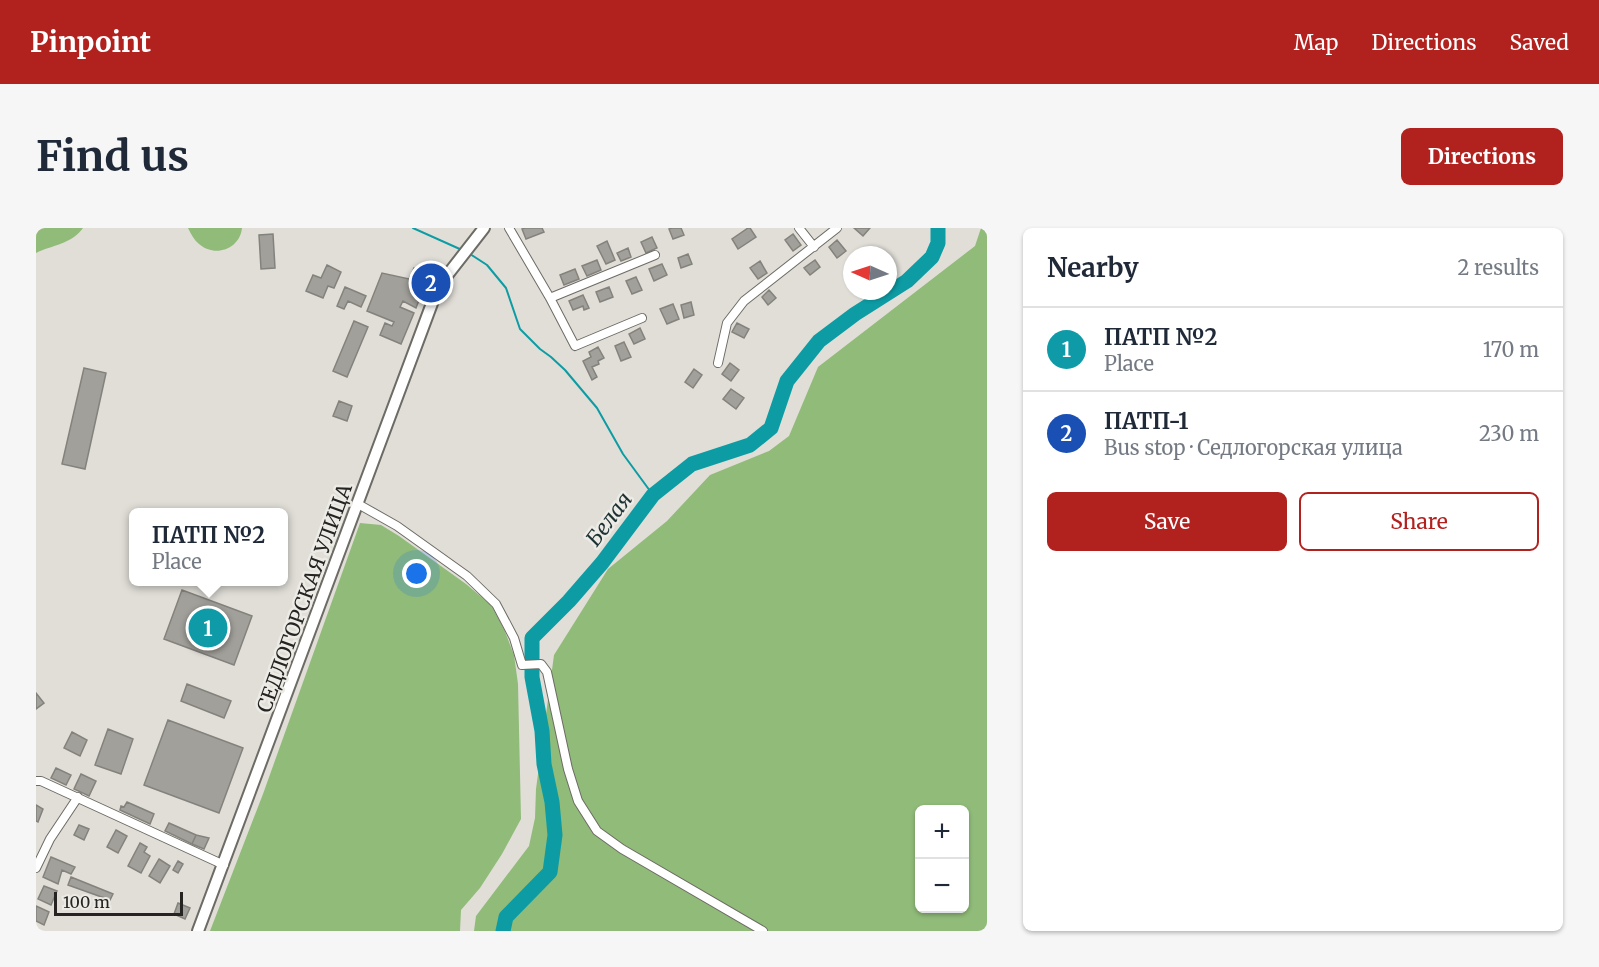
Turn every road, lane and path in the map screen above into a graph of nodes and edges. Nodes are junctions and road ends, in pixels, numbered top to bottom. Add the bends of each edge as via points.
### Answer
1 (484, 228) edge
2 (508, 228) edge
3 (799, 228) edge
4 (837, 228) edge
5 (814, 247) junction
6 (655, 255) dead end
7 (550, 298) junction
8 (642, 318) dead end
9 (718, 363) dead end
10 (358, 504) junction
11 (36, 781) edge
12 (78, 797) junction
13 (224, 865) junction
14 (36, 868) edge
15 (198, 931) edge
16 (763, 931) edge

1 - 10 street, СЕДЛОГОРСКАЯ УЛИЦА via 434,298
2 - 7 street
3 - 5 street
4 - 5 street
5 - 9 street via 734,312 727,323
6 - 7 street
7 - 8 street via 575,346
10 - 13 street, СЕДЛОГОРСКАЯ УЛИЦА
10 - 16 street via 397,526 467,576 496,604 514,638 522,665 541,664 547,672 578,801 597,831
11 - 12 street
12 - 13 street
12 - 14 street
13 - 15 street, СЕДЛОГОРСКАЯ УЛИЦА

